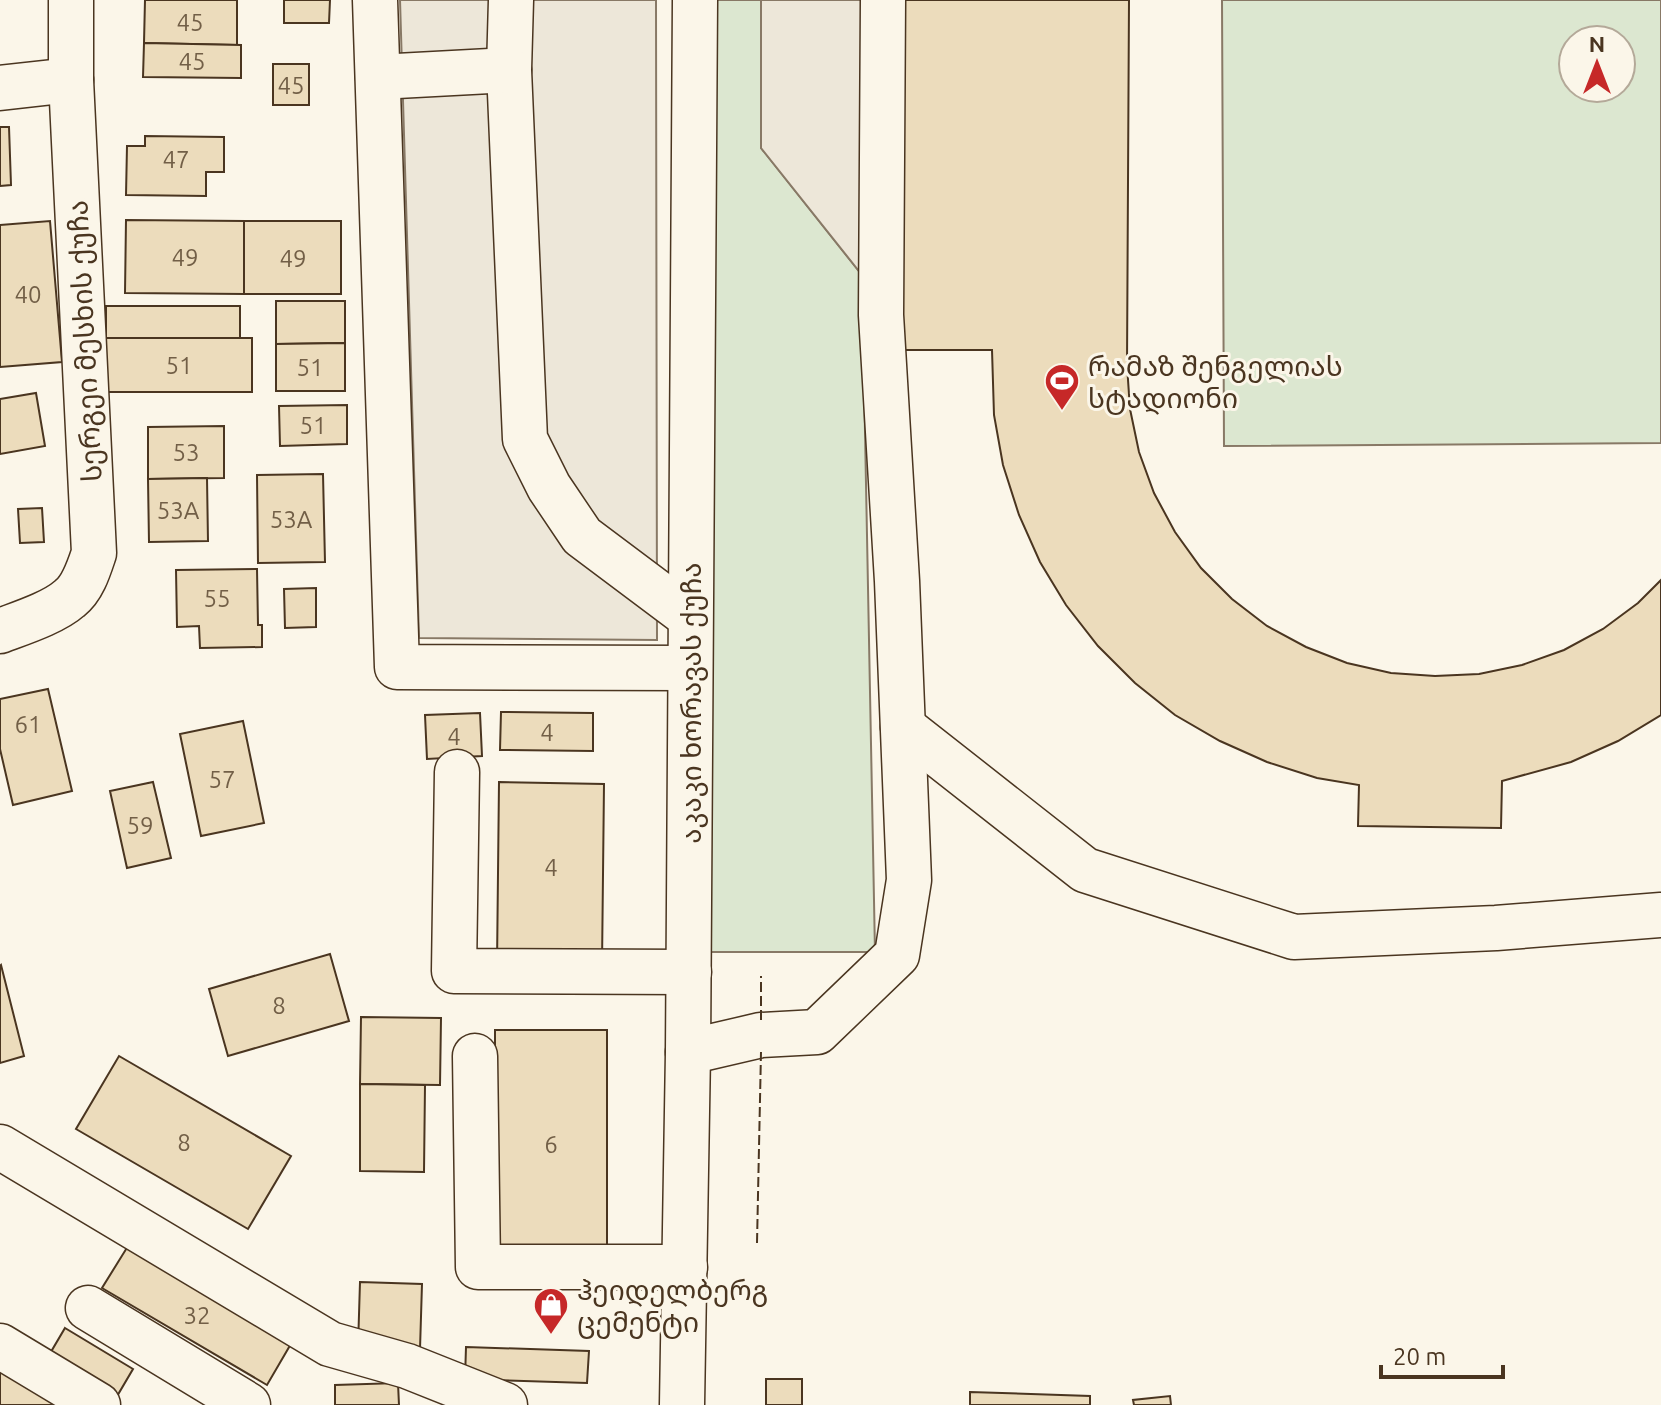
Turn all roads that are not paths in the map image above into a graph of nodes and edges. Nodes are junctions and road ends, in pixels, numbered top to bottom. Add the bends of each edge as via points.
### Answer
1 (71, 0) edge
2 (375, 0) edge
3 (511, 0) edge
4 (695, 0) edge
5 (883, 0) edge
6 (509, 70) junction
7 (378, 77) junction
8 (71, 80) junction
9 (0, 88) edge
10 (690, 617) junction
11 (0, 631) edge
12 (689, 668) junction
13 (903, 727) junction
14 (457, 772) dead end
15 (1661, 915) edge
16 (689, 972) junction
17 (688, 1052) junction
18 (475, 1056) dead end
19 (0, 1147) edge
20 (685, 1267) junction
21 (88, 1308) dead end
22 (0, 1346) edge
23 (446, 1394) edge
24 (98, 1405) edge
25 (248, 1405) edge
26 (505, 1405) edge
27 (682, 1405) edge

1 - 8 street, სერგეი მესხის ქუჩა
2 - 7 street
3 - 6 street
4 - 10 street, აკაკი ხორავას ქუჩა
5 - 13 street via 881,315
6 - 7 street
6 - 10 street via 525,439 582,536
7 - 12 street via 397,667
8 - 9 street
8 - 11 street, სერგეი მესხის ქუჩა via 94,553 71,598
10 - 12 street, აკაკი ხორავას ქუჩა
12 - 16 street, აკაკი ხორავას ქუჩა
13 - 15 street via 1085,870 1294,937
13 - 17 street via 909,880 897,955 817,1032 761,1035
14 - 16 street via 454,971
16 - 17 street, აკაკი ხორავას ქუჩა
17 - 20 street, აკაკი ხორავას ქუჩა
18 - 20 street via 478,1267
19 - 23 street via 330,1344 407,1366
20 - 27 street, აკაკი ხორავას ქუჩა
21 - 25 street
22 - 24 street
23 - 26 street

